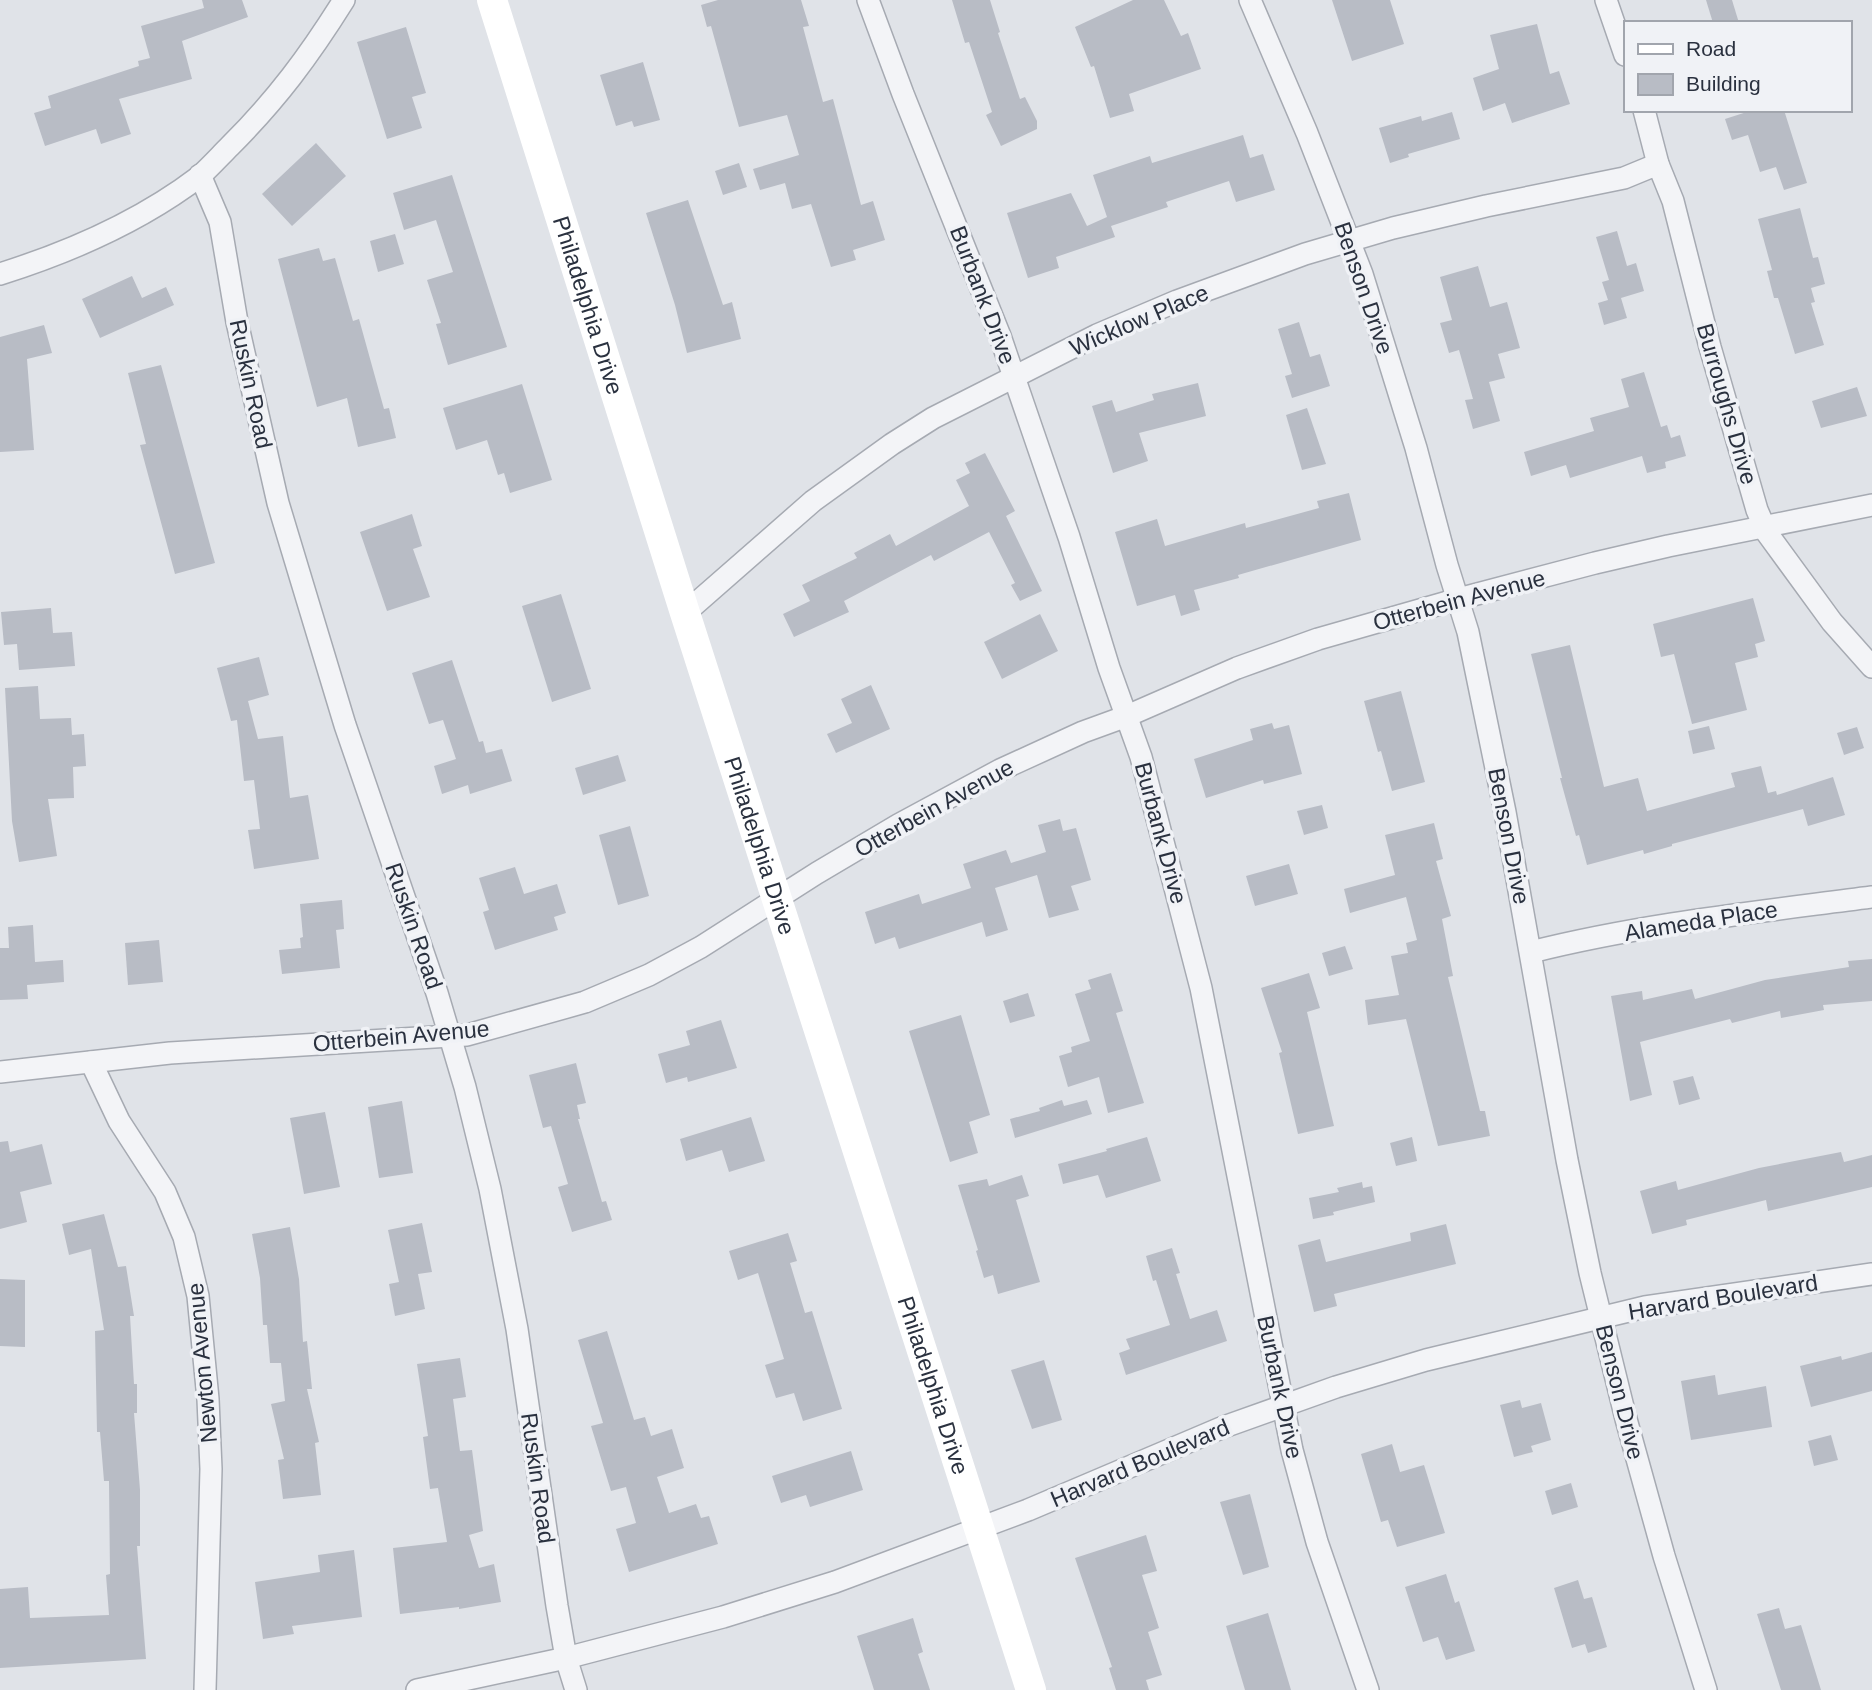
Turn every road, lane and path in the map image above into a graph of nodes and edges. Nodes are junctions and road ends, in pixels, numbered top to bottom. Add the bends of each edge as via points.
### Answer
1 (344, 0) edge
2 (492, 0) edge
3 (869, 0) edge
4 (1250, 0) edge
5 (1606, 0) edge
6 (1624, 52) edge
7 (1645, 112) edge
8 (1658, 164) junction
9 (200, 175) junction
10 (1349, 241) junction
11 (0, 274) edge
12 (1014, 376) junction
13 (1872, 505) edge
14 (1764, 526) junction
15 (1458, 598) junction
16 (685, 613) junction
17 (1872, 667) edge
18 (1127, 716) junction
19 (1872, 897) edge
20 (777, 899) junction
21 (1531, 952) junction
22 (450, 1037) junction
23 (91, 1062) junction
24 (0, 1072) edge
25 (1872, 1274) edge
26 (1601, 1317) junction
27 (1283, 1406) junction
28 (980, 1529) junction
29 (566, 1658) junction
30 (205, 1690) edge
31 (416, 1690) edge
32 (576, 1690) edge
33 (1031, 1690) edge
34 (1368, 1690) edge
35 (1706, 1690) edge

1 - 9 street via 311,54 263,114
2 - 16 main road, Philadelphia Drive
3 - 12 street, Burbank Drive
4 - 10 street, Benson Drive
5 - 6 street
7 - 8 street, Burroughs Drive
8 - 10 street, Wicklow Place via 1624,178 1486,206
8 - 14 street, Burroughs Drive via 1673,201 1710,347
9 - 11 street via 138,216 87,242
9 - 22 street, Ruskin Road via 220,222 278,503 345,725
10 - 12 street, Wicklow Place via 1177,301
10 - 15 street, Benson Drive via 1416,448
12 - 16 street, Wicklow Place via 933,418 852,472
12 - 18 street, Burbank Drive
13 - 14 street, Otterbein Avenue
14 - 15 street, Otterbein Avenue
14 - 17 street, Burroughs Drive via 1832,622
15 - 18 street, Otterbein Avenue via 1318,639
15 - 21 street, Benson Drive
16 - 20 main road, Philadelphia Drive
18 - 20 street, Otterbein Avenue via 1000,770
18 - 27 street, Burbank Drive via 1201,988
19 - 21 street, Alameda Place via 1736,915
20 - 22 street, Otterbein Avenue via 701,947 623,986 585,1002
20 - 28 main road, Philadelphia Drive
21 - 26 street, Benson Drive via 1567,1160
22 - 23 street, Otterbein Avenue
22 - 29 street, Ruskin Road via 490,1189 517,1329
23 - 24 street, Otterbein Avenue
23 - 30 street, Newton Avenue via 119,1121 164,1192 184,1237 198,1296 211,1469
25 - 26 street, Harvard Boulevard
26 - 27 street, Harvard Boulevard via 1426,1360
26 - 35 street, Benson Drive via 1664,1556
27 - 28 street, Harvard Boulevard
27 - 34 street, Burbank Drive via 1317,1542
28 - 29 street, Harvard Boulevard via 810,1590
28 - 33 main road, Philadelphia Drive
29 - 31 street, Harvard Boulevard
29 - 32 street, Ruskin Road

